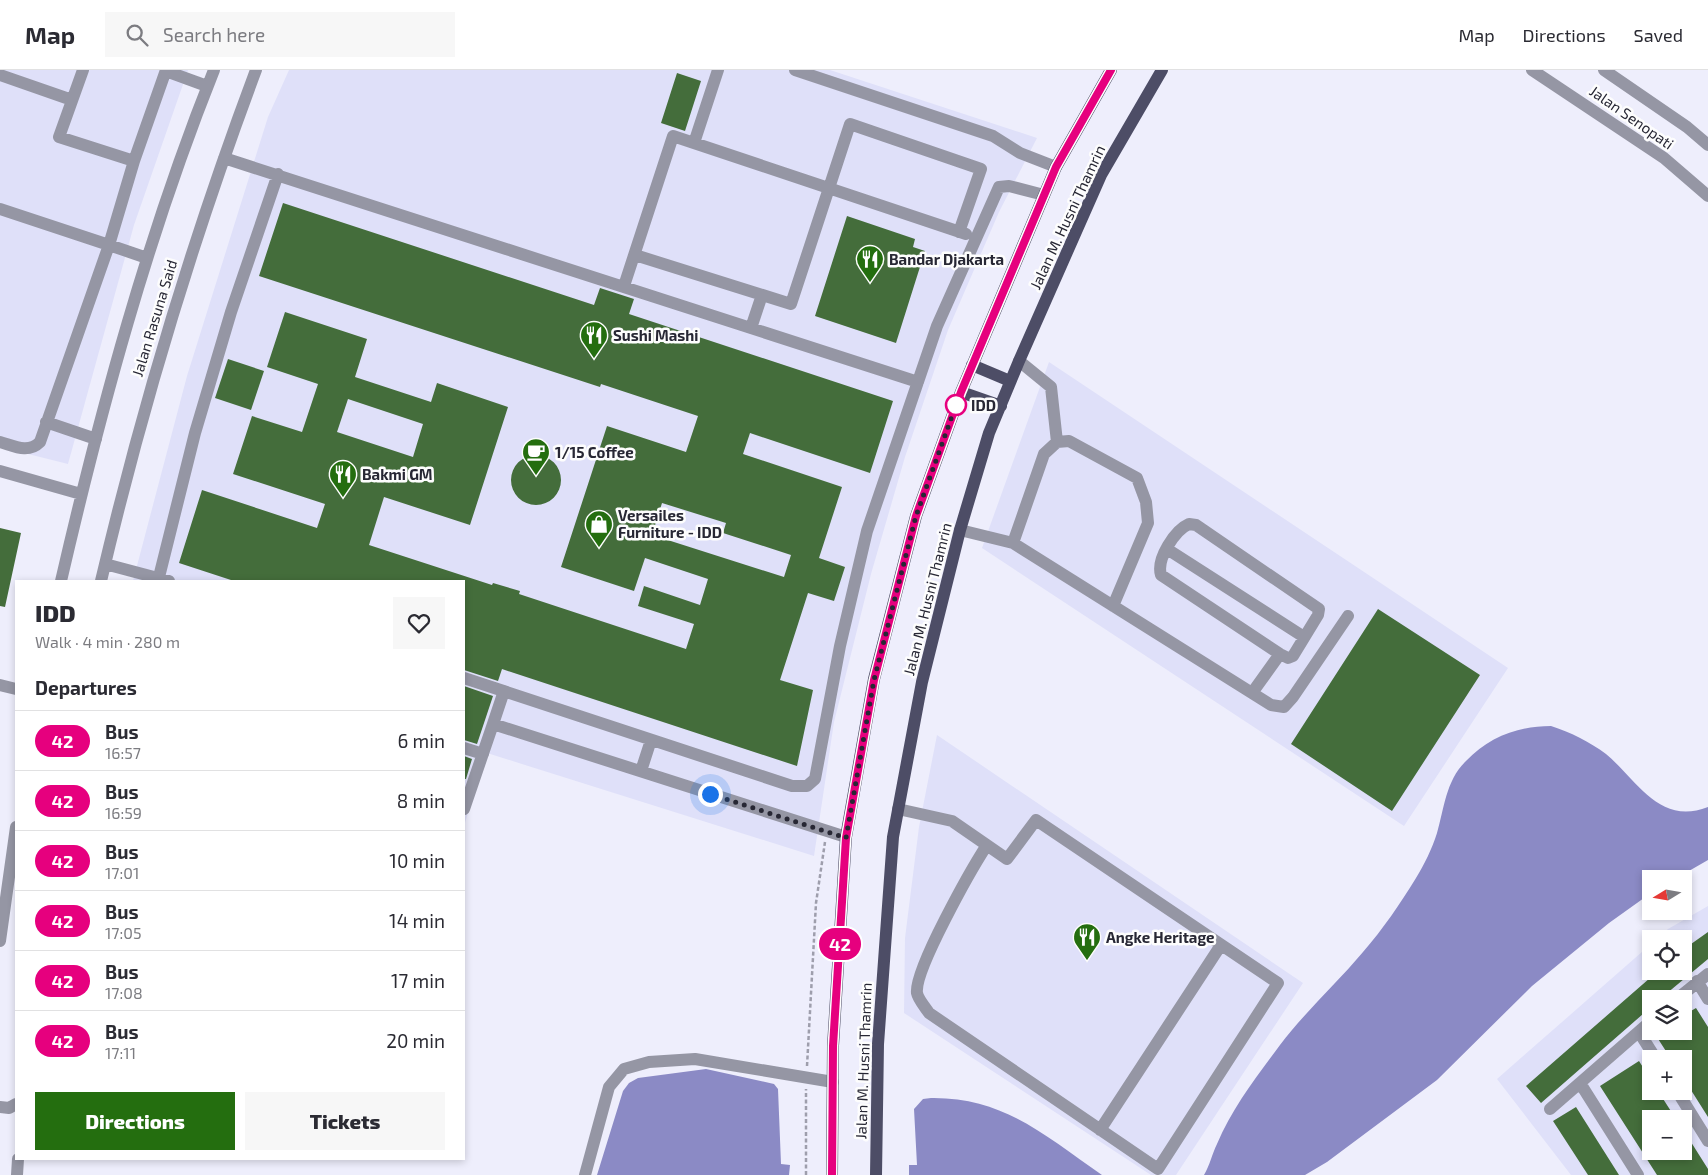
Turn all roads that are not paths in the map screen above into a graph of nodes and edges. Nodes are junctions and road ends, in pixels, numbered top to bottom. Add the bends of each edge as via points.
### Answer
1 (83, 70) edge
2 (166, 70) edge
3 (214, 70) edge
4 (256, 70) edge
5 (718, 70) edge
6 (795, 70) edge
7 (1111, 70) edge
8 (1162, 70) edge
9 (1532, 70) edge
10 (1604, 70) edge
11 (0, 75) edge
12 (207, 86) junction
13 (72, 100) junction
14 (694, 143) junction
15 (1708, 145) edge
16 (224, 158) junction
17 (134, 161) junction
18 (1056, 167) junction
19 (278, 174) junction
20 (828, 188) junction
21 (1044, 195) junction
22 (1708, 196) edge
23 (0, 209) edge
24 (959, 232) junction
25 (977, 238) junction
26 (109, 245) junction
27 (634, 254) junction
28 (147, 258) junction
29 (624, 286) junction
30 (762, 295) junction
31 (751, 328) junction
32 (1019, 361) junction
33 (972, 365) junction
34 (1010, 381) junction
35 (918, 382) junction
36 (961, 392) junction
37 (1001, 406) junction
38 (46, 422) junction
39 (96, 439) junction
40 (0, 442) edge
41 (1056, 442) junction
42 (0, 471) edge
43 (81, 494) junction
44 (960, 530) junction
45 (1013, 543) junction
46 (1167, 549) junction
47 (105, 564) junction
48 (61, 580) edge
49 (101, 580) edge
50 (162, 580) edge
51 (1113, 606) junction
52 (1348, 616) dead end
53 (1304, 636) junction
54 (1280, 654) junction
55 (465, 678) edge
56 (0, 685) edge
57 (15, 690) edge
58 (504, 691) junction
59 (1252, 693) junction
60 (493, 724) junction
61 (651, 740) junction
62 (465, 748) edge
63 (483, 754) junction
64 (641, 771) junction
65 (465, 806) edge
66 (898, 809) junction
67 (15, 834) edge
68 (846, 838) junction
69 (987, 845) junction
70 (0, 942) edge
71 (1221, 945) junction
72 (1708, 974) edge
73 (1697, 981) junction
74 (1687, 990) edge
75 (1708, 999) edge
76 (1642, 1029) edge
77 (1639, 1032) junction
78 (1650, 1050) edge
79 (833, 1082) junction
80 (1580, 1083) junction
81 (1683, 1100) edge
82 (15, 1105) edge
83 (0, 1108) edge
84 (1550, 1109) dead end
85 (1100, 1130) junction
86 (1708, 1141) edge
87 (18, 1160) edge
88 (17, 1175) edge
89 (585, 1175) edge
90 (832, 1175) edge
91 (876, 1175) edge
92 (1638, 1175) edge

1 - 13 street
2 - 12 street
2 - 17 street
3 - 12 street, Jalan Rasuna Said
4 - 16 street, Jalan Rasuna Said
5 - 14 street
6 - 18 street via 993,136 1020,153
7 - 18 main road, Jalan M. Husni Thamrin
8 - 32 main road, Jalan M. Husni Thamrin via 1101,175
9 - 22 street, Jalan Senopati via 1664,158
10 - 15 street, Jalan Senopati
11 - 13 street
12 - 28 street, Jalan Rasuna Said
13 - 17 street via 59,137
14 - 20 street
14 - 27 street via 673,136
16 - 19 street
16 - 47 street, Jalan Rasuna Said via 157,362
17 - 26 street
18 - 21 main road, Jalan M. Husni Thamrin
19 - 29 street
19 - 50 street via 231,312 195,433
20 - 24 street
20 - 24 street via 850,124 981,169
20 - 30 street via 791,304
21 - 25 street via 1009,186 999,187
21 - 33 main road, Jalan M. Husni Thamrin
23 - 26 street
24 - 25 street
25 - 35 street via 937,326
26 - 28 street
26 - 38 street
27 - 29 street
27 - 30 street
28 - 39 street, Jalan Rasuna Said
29 - 31 street
30 - 31 street
31 - 35 street
32 - 34 main road, Jalan M. Husni Thamrin
32 - 41 street via 1051,387
33 - 34 main road
33 - 36 main road, Jalan M. Husni Thamrin
34 - 37 main road, Jalan M. Husni Thamrin
35 - 61 street via 866,531 815,779 807,786 792,786
36 - 37 main road
36 - 68 main road, Jalan M. Husni Thamrin via 913,525 874,680
37 - 44 main road, Jalan M. Husni Thamrin via 989,433
38 - 39 street
38 - 40 street via 40,442 34,448 25,449
39 - 43 street, Jalan Rasuna Said
41 - 45 street via 1044,454
41 - 51 street via 1069,441 1136,478 1146,502 1148,522
42 - 43 street
43 - 48 street, Jalan Rasuna Said
44 - 45 street
44 - 66 main road, Jalan M. Husni Thamrin via 922,682
45 - 51 street
46 - 53 street
46 - 53 street via 1182,527 1196,525 1319,608
46 - 54 street via 1160,562 1162,575
47 - 49 street, Jalan Rasuna Said
47 - 50 street
51 - 59 street
52 - 59 street via 1284,707 1271,705
53 - 54 street via 1293,656 1288,658
54 - 59 street
55 - 58 street
56 - 57 street
58 - 60 street
58 - 61 street
60 - 63 street
60 - 64 street
61 - 64 street
62 - 63 street
63 - 65 street
64 - 68 street
66 - 69 street via 952,821
66 - 91 main road, Jalan M. Husni Thamrin via 893,837 878,1044
67 - 70 street
68 - 79 main road, Jalan M. Husni Thamrin
69 - 71 street via 1007,859 1036,820
69 - 85 street via 970,871 922,969 917,993 928,1013
71 - 85 street
71 - 85 street via 1278,983 1158,1169
72 - 73 street
73 - 74 street
73 - 75 street
76 - 77 street
77 - 78 street
77 - 80 street
79 - 89 street via 695,1059 649,1062 624,1069 609,1087
79 - 90 main road, Jalan M. Husni Thamrin
80 - 84 street
80 - 92 street
81 - 86 street
82 - 83 street
87 - 88 street

